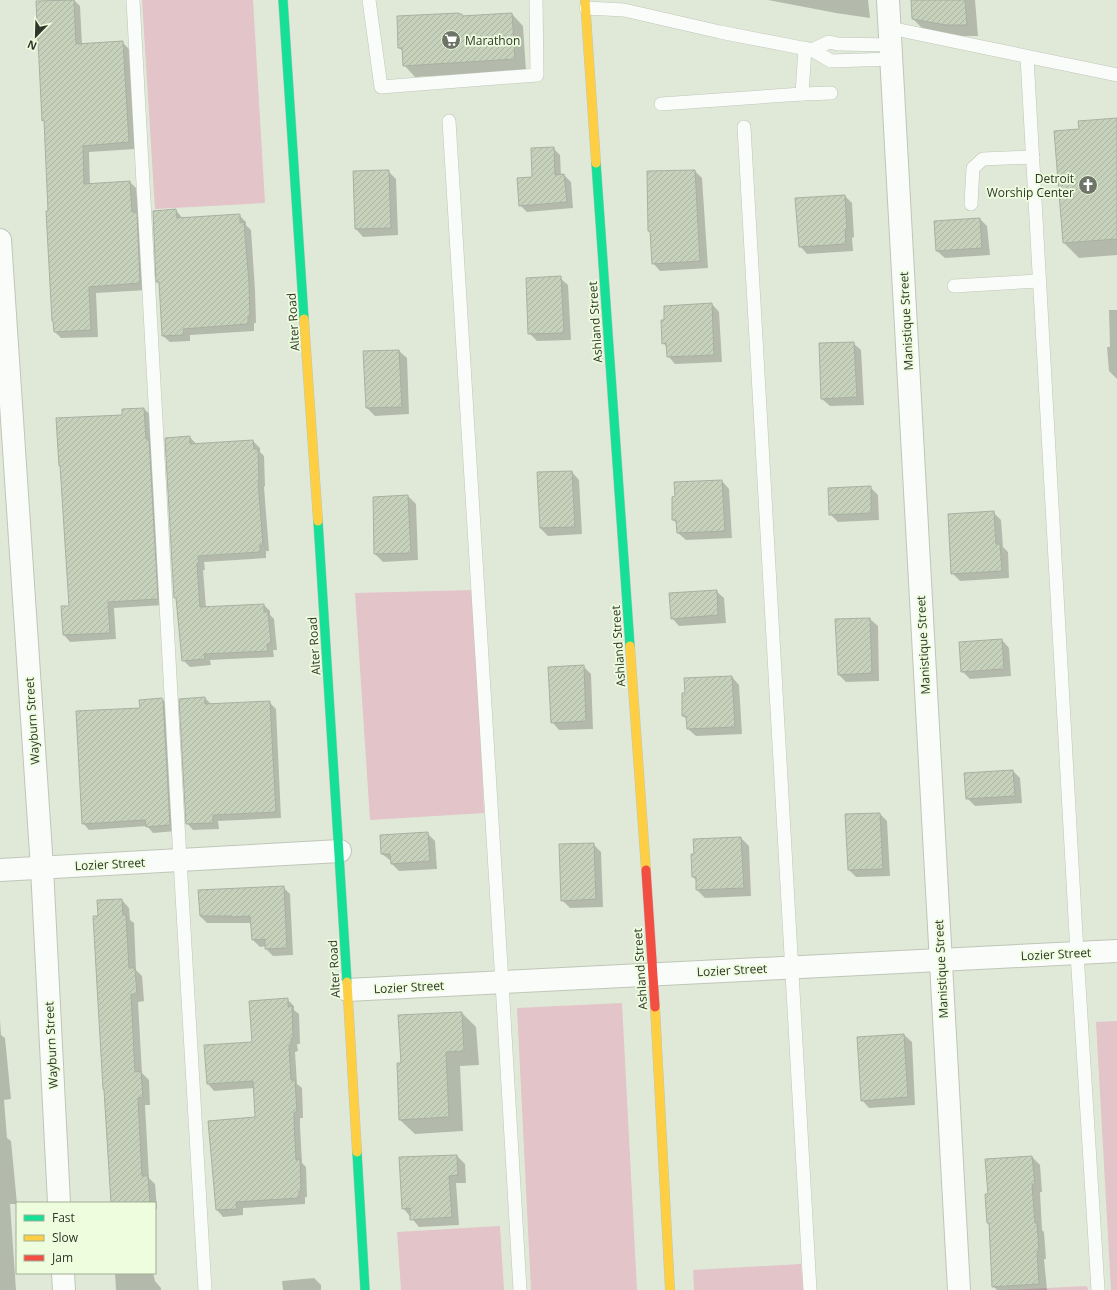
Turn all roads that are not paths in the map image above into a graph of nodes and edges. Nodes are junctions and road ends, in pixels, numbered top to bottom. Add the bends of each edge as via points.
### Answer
1 (133, 0) edge
2 (283, 0) edge
3 (369, 0) edge
4 (536, 0) edge
5 (888, 0) edge
6 (585, 4) edge
7 (891, 44) junction
8 (808, 49) junction
9 (1027, 57) junction
10 (1117, 76) edge
11 (831, 92) dead end
12 (802, 94) junction
13 (661, 104) dead end
14 (448, 121) dead end
15 (744, 127) dead end
16 (1033, 157) junction
17 (971, 204) dead end
18 (0, 240) edge
19 (1039, 280) junction
20 (954, 286) dead end
21 (340, 851) junction
22 (180, 860) junction
23 (42, 868) junction
24 (0, 870) edge
25 (1117, 951) edge
26 (1077, 953) junction
27 (940, 959) junction
28 (791, 967) junction
29 (653, 974) junction
30 (502, 983) junction
31 (348, 990) junction
32 (59, 1202) edge
33 (63, 1274) edge
34 (64, 1290) edge
35 (205, 1290) edge
36 (365, 1290) edge
37 (520, 1290) edge
38 (670, 1290) edge
39 (810, 1290) edge
40 (959, 1290) edge
41 (1098, 1290) edge

1 - 22 lane
2 - 21 street, Alter Road
3 - 4 lane via 381,87 537,75
5 - 7 street, Manistique Street
6 - 8 lane
6 - 29 street, Ashland Street
7 - 8 lane via 829,42
7 - 8 lane via 831,61
7 - 9 lane
7 - 27 street, Manistique Street
8 - 12 lane
9 - 10 lane
9 - 16 lane
11 - 12 lane
12 - 13 lane
14 - 30 lane
15 - 28 lane
16 - 17 lane via 983,158 973,168
16 - 19 lane
18 - 23 street, Wayburn Street
19 - 20 lane
19 - 26 lane
21 - 22 street, Lozier Street
21 - 31 street, Alter Road
22 - 23 street, Lozier Street
22 - 35 lane
23 - 24 street, Lozier Street
23 - 32 street, Wayburn Street
25 - 26 street, Lozier Street
26 - 27 street, Lozier Street
26 - 41 lane
27 - 28 street, Lozier Street
27 - 40 street, Manistique Street
28 - 29 street, Lozier Street
28 - 39 lane
29 - 30 street, Lozier Street
29 - 38 street, Ashland Street
30 - 31 street, Lozier Street
30 - 37 lane
31 - 36 street, Alter Road
33 - 34 street

